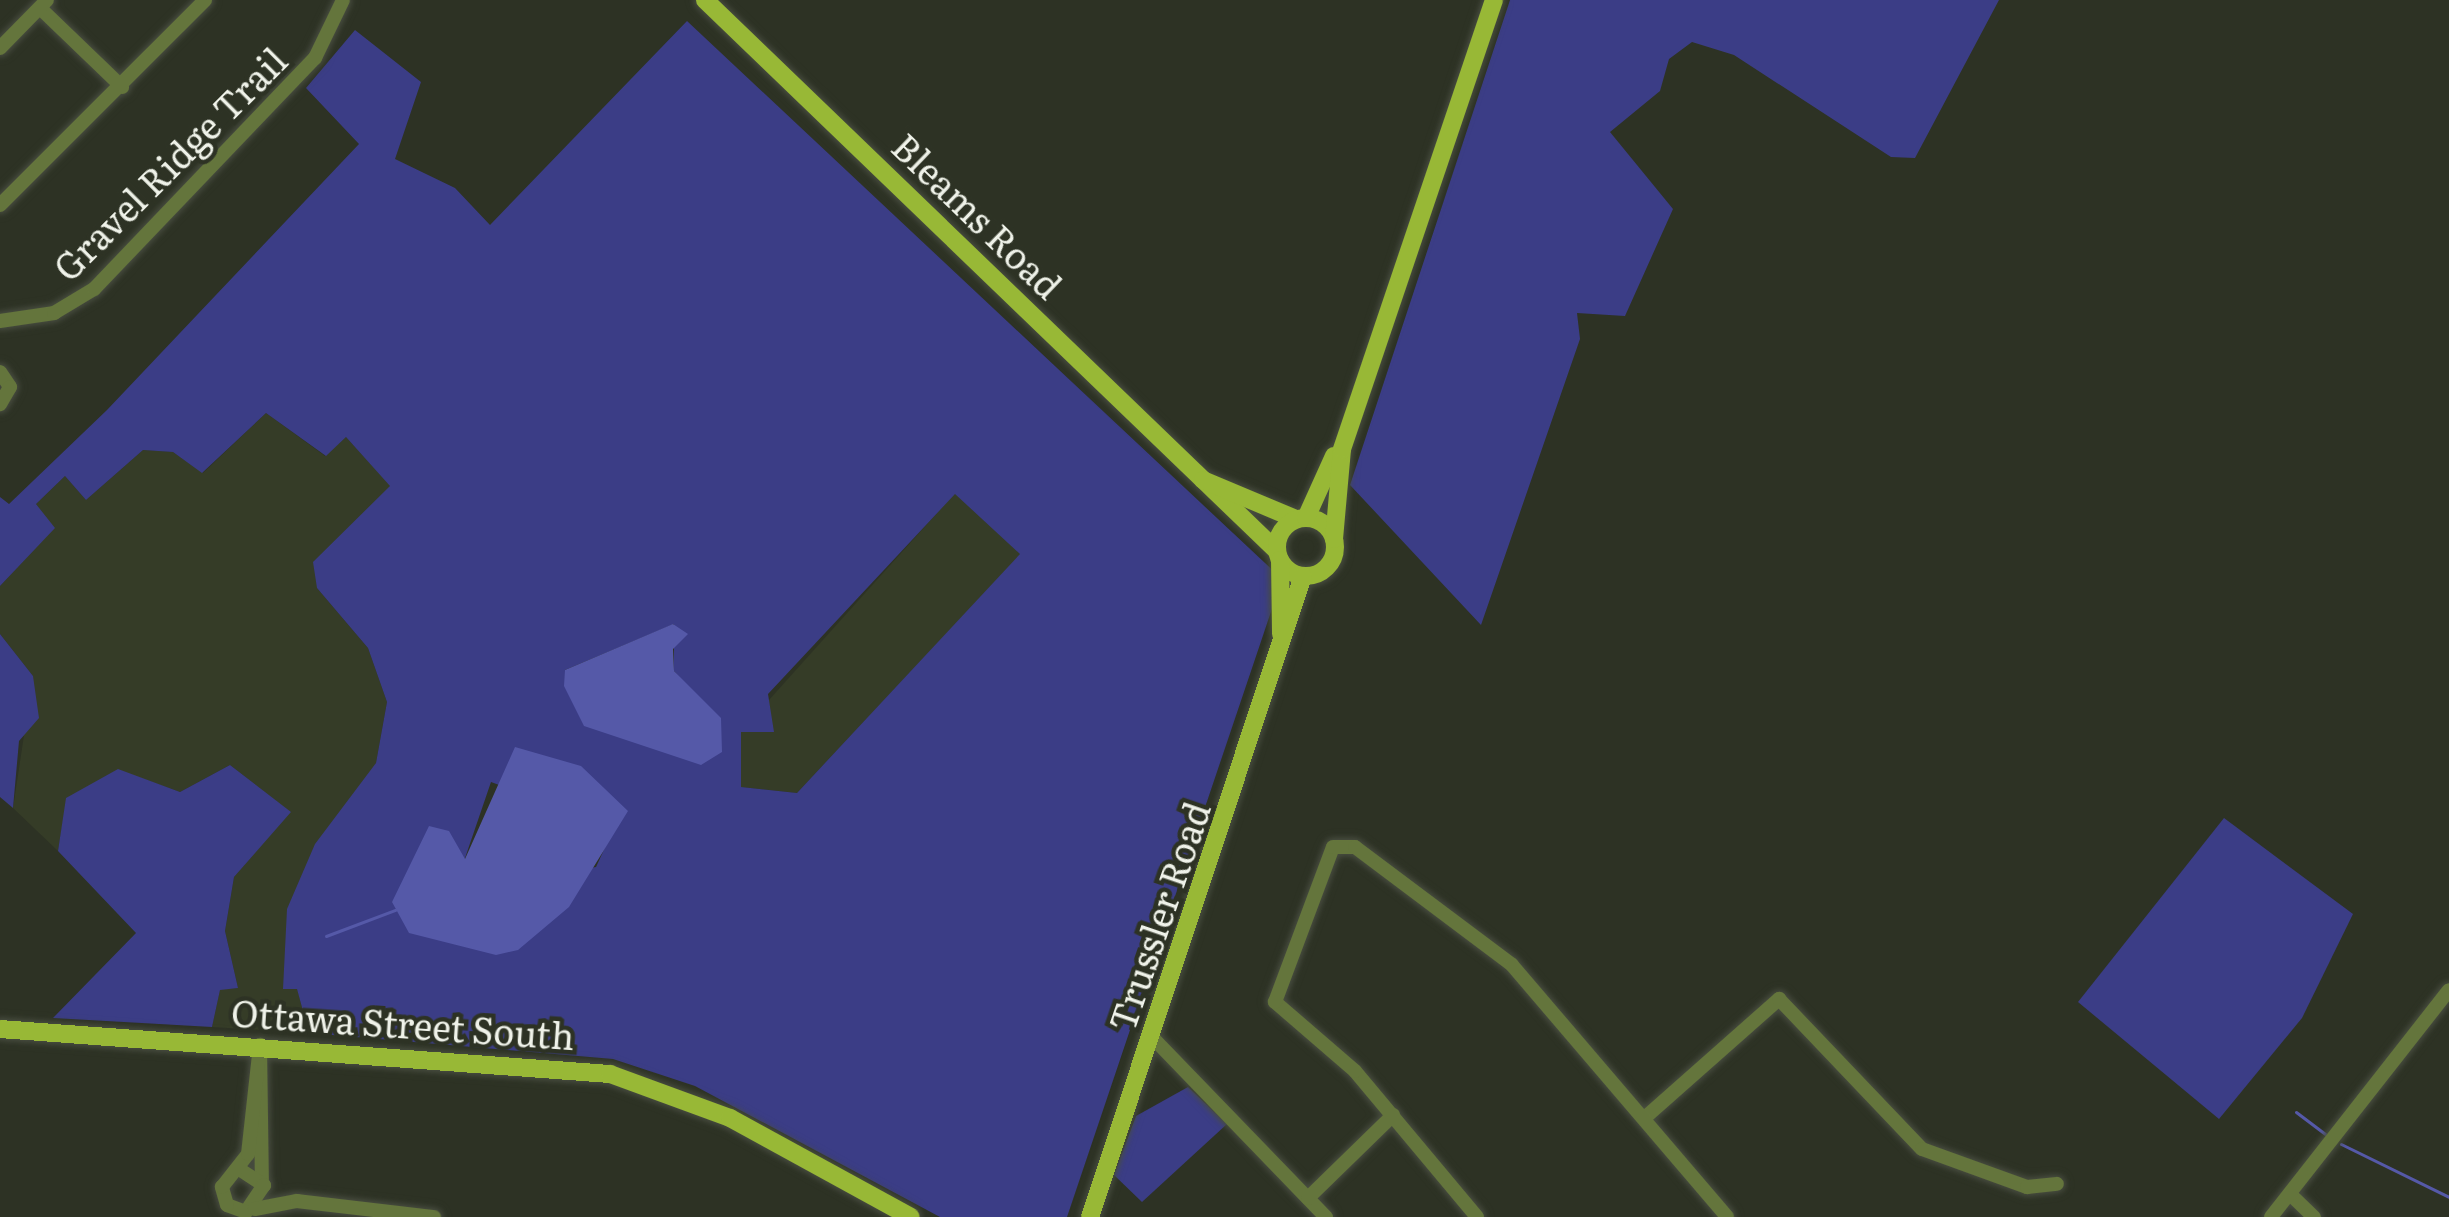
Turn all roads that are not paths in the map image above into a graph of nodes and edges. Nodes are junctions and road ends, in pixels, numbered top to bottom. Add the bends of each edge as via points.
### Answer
1 (205, 0) edge
2 (343, 0) edge
3 (705, 0) edge
4 (1494, 0) edge
5 (44, 4) edge
6 (0, 48) edge
7 (122, 87) junction
8 (0, 205) edge
9 (0, 321) edge
10 (0, 372) edge
11 (0, 404) edge
12 (1342, 449) junction
13 (1203, 479) junction
14 (1301, 519) junction
15 (1334, 538) junction
16 (1279, 555) junction
17 (1303, 576) junction
18 (1280, 634) junction
19 (2449, 990) edge
20 (0, 1029) edge
21 (1153, 1038) junction
22 (260, 1045) junction
23 (1649, 1114) junction
24 (1393, 1115) junction
25 (239, 1169) junction
26 (263, 1183) junction
27 (2057, 1184) dead end
28 (2291, 1195) junction
29 (1308, 1198) junction
30 (223, 1199) junction
31 (297, 1201) junction
32 (247, 1212) edge
33 (221, 1217) edge
34 (434, 1217) edge
35 (911, 1217) edge
36 (1090, 1217) edge
37 (1326, 1217) edge
38 (1477, 1217) edge
39 (1727, 1217) edge
40 (2271, 1217) edge
41 (2314, 1217) edge

1 - 7 street
2 - 9 street, Gravel Ridge Trail via 315,58 94,289 54,313
3 - 13 main road, Bleams Road
4 - 12 main road
5 - 6 street
5 - 7 street
7 - 8 street
10 - 11 street via 10,387
12 - 14 main road
12 - 15 main road
13 - 14 main road, Bleams Road
13 - 16 main road, Bleams Road
14 - 15 main road, Bleams Road
14 - 16 main road
15 - 17 main road, Trussler Road via 1329,566
16 - 17 main road, Bleams Road
16 - 18 main road, Trussler Road
17 - 18 main road, Trussler Road
18 - 21 main road, Trussler Road
19 - 28 street
20 - 22 main road, Ottawa Street South
21 - 29 street
21 - 36 main road, Trussler Road
22 - 25 street
22 - 26 street
22 - 35 main road, Ottawa Street South via 610,1074 730,1118
23 - 24 street via 1512,965 1342,844 1324,855 1275,1002
23 - 27 street via 1779,999 1922,1149 2027,1187
23 - 39 street
24 - 29 street
24 - 38 street
25 - 26 street
25 - 30 street via 224,1180
26 - 31 street
26 - 32 street
28 - 40 street
28 - 41 street
29 - 37 street
30 - 32 street
30 - 33 street
31 - 32 street
31 - 34 street

